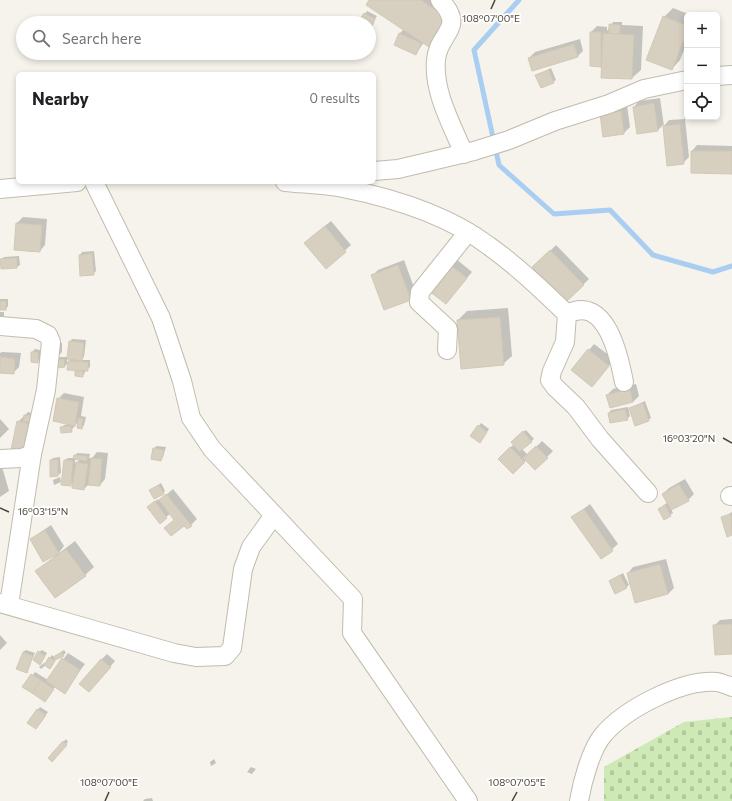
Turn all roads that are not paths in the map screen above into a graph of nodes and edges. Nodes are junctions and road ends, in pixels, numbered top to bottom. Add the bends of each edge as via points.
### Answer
1 (440, 0) edge
2 (732, 75) edge
3 (720, 76) edge
4 (684, 81) edge
5 (469, 152) junction
6 (376, 171) edge
7 (54, 184) edge
8 (95, 184) edge
9 (308, 184) edge
10 (0, 189) edge
11 (468, 232) junction
12 (567, 314) junction
13 (0, 326) edge
14 (447, 350) dead end
15 (624, 382) dead end
16 (32, 454) junction
17 (0, 460) edge
18 (648, 493) dead end
19 (274, 515) junction
20 (5, 604) edge
21 (732, 687) edge
22 (468, 801) edge
23 (579, 801) edge

1 - 5 street via 452,18 450,28 438,50 435,72 443,105
2 - 3 street
4 - 5 street via 644,90 509,140
5 - 6 street via 398,169
7 - 10 street
8 - 19 street via 161,318 182,381 191,418 212,449
9 - 11 street via 342,187 399,202
11 - 12 street via 489,246
11 - 14 street via 420,292 419,302 448,329
12 - 15 street via 576,310 589,312 603,323 618,354
12 - 18 street via 565,342 550,380
13 - 16 street via 36,329 48,335 51,342 46,390
16 - 17 street via 22,458
16 - 20 street
19 - 20 street via 251,547 243,569 232,648 225,656 196,657 174,653
19 - 22 street via 354,599 352,633
21 - 23 street via 717,682 686,686 656,698 625,715 602,736 591,758

